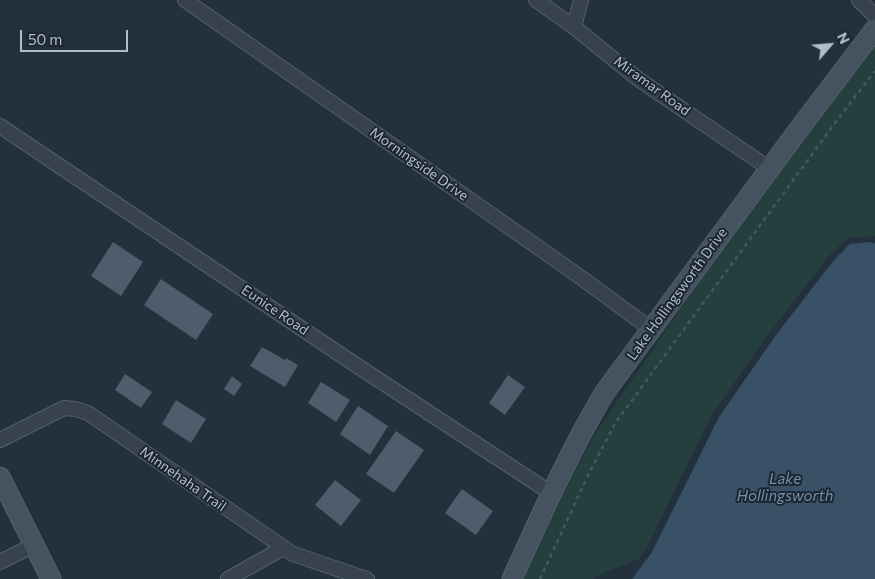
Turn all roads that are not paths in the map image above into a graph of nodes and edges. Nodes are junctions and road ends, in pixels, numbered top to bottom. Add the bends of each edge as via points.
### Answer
1 (185, 0) edge
2 (536, 0) edge
3 (581, 0) edge
4 (859, 0) edge
5 (875, 16) edge
6 (574, 27) junction
7 (875, 29) edge
8 (0, 126) edge
9 (770, 169) junction
10 (651, 329) junction
11 (0, 440) edge
12 (0, 477) edge
13 (550, 493) junction
14 (34, 544) junction
15 (283, 548) junction
16 (0, 562) edge
17 (51, 579) edge
18 (228, 579) edge
19 (367, 579) edge
20 (512, 579) edge

1 - 10 street, Morningside Drive
2 - 6 street, Miramar Road
3 - 6 street
4 - 5 street
6 - 9 street, Miramar Road via 638,78
7 - 9 street, Lake Hollingsworth Drive
8 - 13 street, Eunice Road
9 - 10 street, Lake Hollingsworth Drive
10 - 13 street, Lake Hollingsworth Drive via 605,392
11 - 15 street, Minnehaha Trail via 64,408 76,409 88,414
12 - 14 street
13 - 20 street, Lake Hollingsworth Drive
14 - 16 street
14 - 17 street
15 - 18 street
15 - 19 street, Minnehaha Trail

